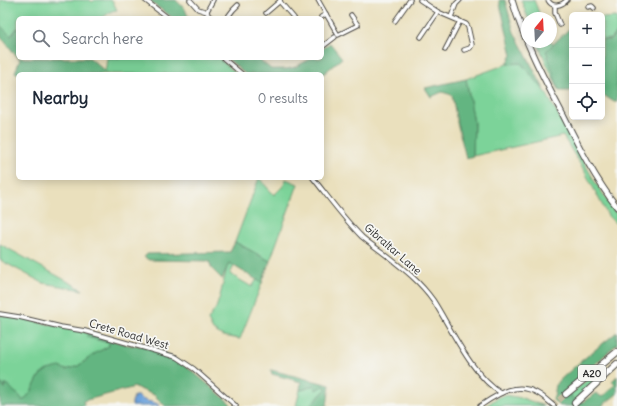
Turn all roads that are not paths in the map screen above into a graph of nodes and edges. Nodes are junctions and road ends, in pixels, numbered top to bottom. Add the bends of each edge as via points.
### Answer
1 (145, 0) edge
2 (190, 0) edge
3 (213, 0) edge
4 (280, 0) edge
5 (318, 0) edge
6 (410, 0) edge
7 (420, 0) edge
8 (460, 0) edge
9 (512, 0) edge
10 (548, 0) edge
11 (567, 0) edge
12 (594, 0) edge
13 (238, 5) dead end
14 (555, 6) junction
15 (591, 7) dead end
16 (207, 12) junction
17 (438, 12) junction
18 (266, 13) dead end
19 (326, 14) junction
20 (351, 15) dead end
21 (165, 16) edge
22 (209, 16) edge
23 (228, 16) edge
24 (292, 16) edge
25 (323, 16) edge
26 (451, 17) junction
27 (395, 21) dead end
28 (460, 21) junction
29 (560, 25) dead end
30 (335, 37) dead end
31 (420, 37) dead end
32 (324, 45) edge
33 (445, 50) dead end
34 (464, 50) dead end
35 (225, 60) edge
36 (240, 72) edge
37 (315, 180) edge
38 (617, 208) edge
39 (0, 314) edge
40 (617, 350) edge
41 (617, 364) edge
42 (501, 392) junction
43 (566, 394) tunnel mouth
44 (575, 403) dead end
45 (236, 406) edge
46 (480, 406) edge
47 (554, 406) edge

1 - 21 street
2 - 16 street via 198,9
3 - 16 street
4 - 18 street
4 - 24 street
5 - 19 street
6 - 27 street
7 - 17 street
8 - 26 street
9 - 38 main road via 539,69 594,172
10 - 14 street
11 - 14 street
12 - 15 street
13 - 23 street via 231,8
14 - 29 street
16 - 22 street
17 - 26 street
17 - 31 street
19 - 20 street via 338,35 358,25
19 - 25 street
26 - 28 street
28 - 33 street
28 - 34 street via 467,26 472,45
30 - 32 street
35 - 36 street
37 - 42 street, Gibraltar Lane via 363,238 405,270 424,289 472,363 486,381
39 - 45 street, Crete Road West via 85,330 176,357 194,369
40 - 43 highway, A20
41 - 44 highway, A20
42 - 46 street
42 - 47 street via 514,389 529,390 538,393

